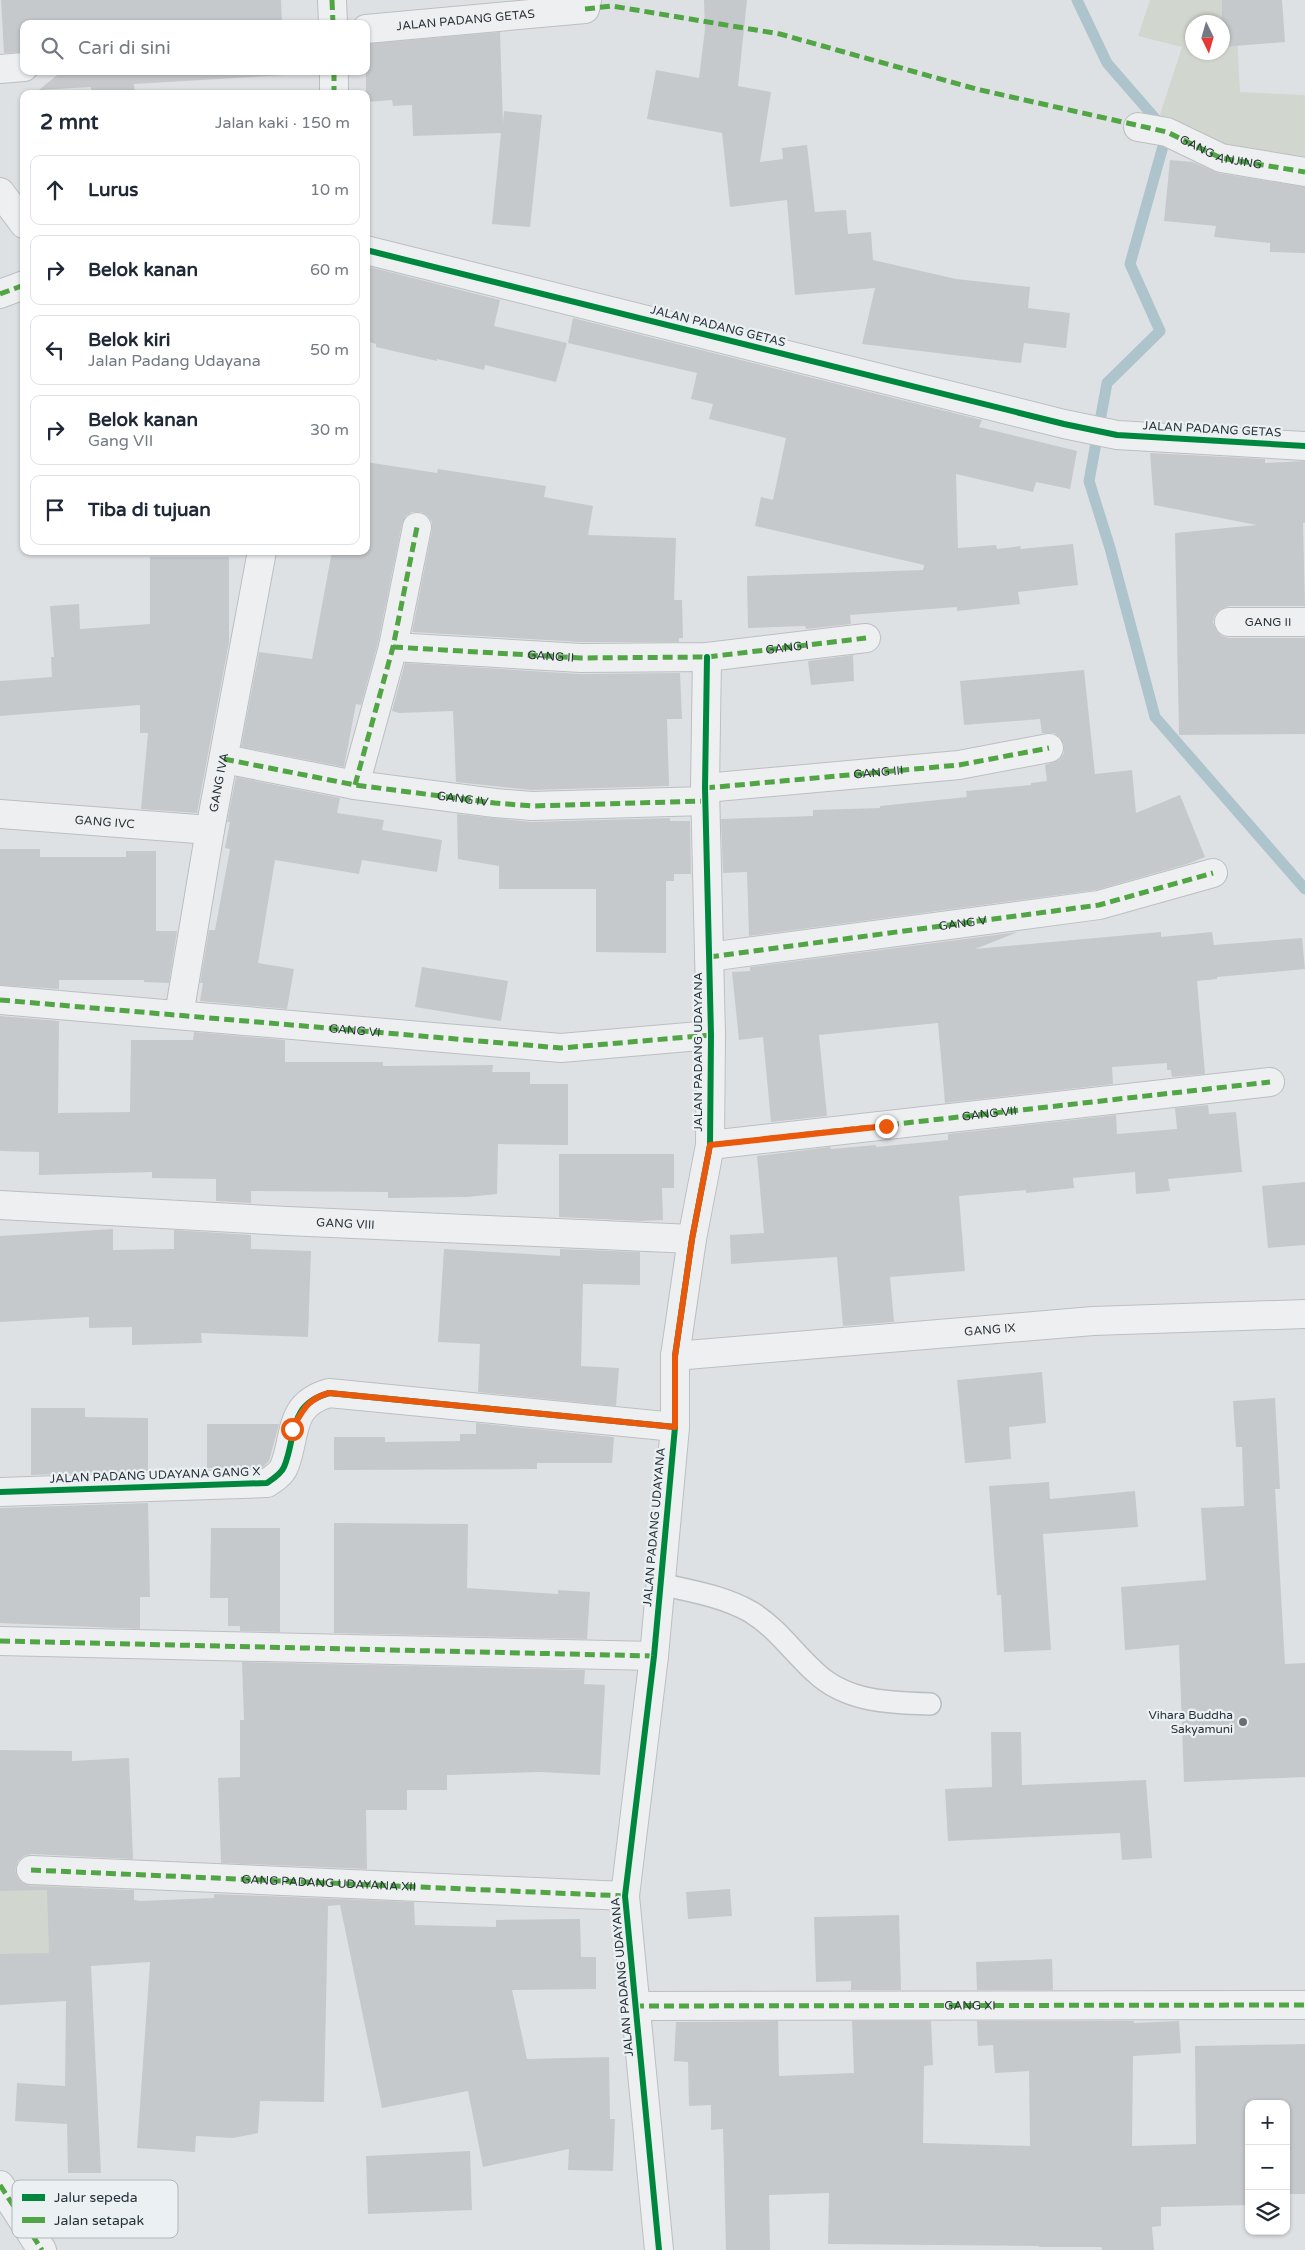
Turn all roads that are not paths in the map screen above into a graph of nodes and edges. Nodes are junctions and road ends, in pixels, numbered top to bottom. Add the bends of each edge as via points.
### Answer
1 (332, 0) edge
2 (587, 0) edge
3 (333, 20) edge
4 (370, 29) edge
5 (20, 67) edge
6 (0, 69) edge
7 (334, 75) edge
8 (334, 90) edge
9 (1138, 127) dead end
10 (1305, 172) edge
11 (0, 192) edge
12 (20, 219) edge
13 (370, 251) edge
14 (20, 286) edge
15 (0, 294) edge
16 (1305, 446) edge
17 (417, 527) dead end
18 (261, 555) edge
19 (1229, 622) dead end
20 (1305, 622) edge
21 (866, 638) dead end
22 (393, 648) junction
23 (707, 656) junction
24 (1049, 748) dead end
25 (224, 759) junction
26 (355, 785) junction
27 (705, 795) junction
28 (0, 814) edge
29 (210, 830) junction
30 (1213, 872) dead end
31 (709, 957) junction
32 (0, 1000) edge
33 (179, 1015) junction
34 (711, 1035) junction
35 (1270, 1082) dead end
36 (710, 1145) junction
37 (0, 1205) edge
38 (692, 1239) junction
39 (1305, 1314) edge
40 (675, 1356) junction
41 (675, 1427) junction
42 (0, 1492) edge
43 (660, 1584) junction
44 (0, 1641) edge
45 (654, 1656) junction
46 (930, 1704) dead end
47 (31, 1870) dead end
48 (625, 1896) junction
49 (1305, 2005) edge
50 (634, 2006) junction
51 (0, 2185) edge
52 (12, 2204) edge
53 (34, 2238) edge
54 (42, 2250) edge
55 (659, 2250) edge

1 - 3 street
2 - 4 street, JALAN PADANG GETAS via 585,9
5 - 6 street
7 - 8 street
9 - 10 street, GANG ANJING via 1167,132 1221,158
11 - 12 street
13 - 16 street, JALAN PADANG GETAS via 1064,424 1117,435
14 - 15 street
17 - 22 street
18 - 25 street, GANG IVA
19 - 20 street, GANG II
21 - 23 street, GANG I
22 - 23 street, GANG II via 581,658
22 - 26 street
23 - 27 street, JALAN PADANG UDAYANA
24 - 27 street, GANG III via 958,765
25 - 26 street, GANG IV
25 - 29 street, GANG IVA
26 - 27 street, GANG IV via 532,806
27 - 31 street, JALAN PADANG UDAYANA
28 - 29 street, GANG IVC
29 - 33 street, GANG IVA
30 - 31 street, GANG V via 1098,905
31 - 34 street, JALAN PADANG UDAYANA
32 - 33 street, GANG VI
33 - 34 street, GANG VI via 561,1048
34 - 36 street, JALAN PADANG UDAYANA
35 - 36 street, GANG VII
36 - 38 street, JALAN PADANG UDAYANA
37 - 38 street, GANG VIII
38 - 40 street, JALAN PADANG UDAYANA
39 - 40 street, GANG IX via 1092,1321
40 - 41 street, JALAN PADANG UDAYANA
41 - 42 street, JALAN PADANG UDAYANA GANG X via 329,1393 315,1397 304,1408 292,1429 284,1469 267,1482
41 - 43 street, JALAN PADANG UDAYANA
43 - 45 street, JALAN PADANG UDAYANA
43 - 46 lane via 729,1601 751,1612 774,1628 815,1673 860,1698 889,1703
44 - 45 street
45 - 48 street, JALAN PADANG UDAYANA
47 - 48 street, GANG PADANG UDAYANA XII
48 - 50 street, JALAN PADANG UDAYANA
49 - 50 street, GANG XI
50 - 55 street, JALAN PADANG UDAYANA
51 - 52 street
53 - 54 street

